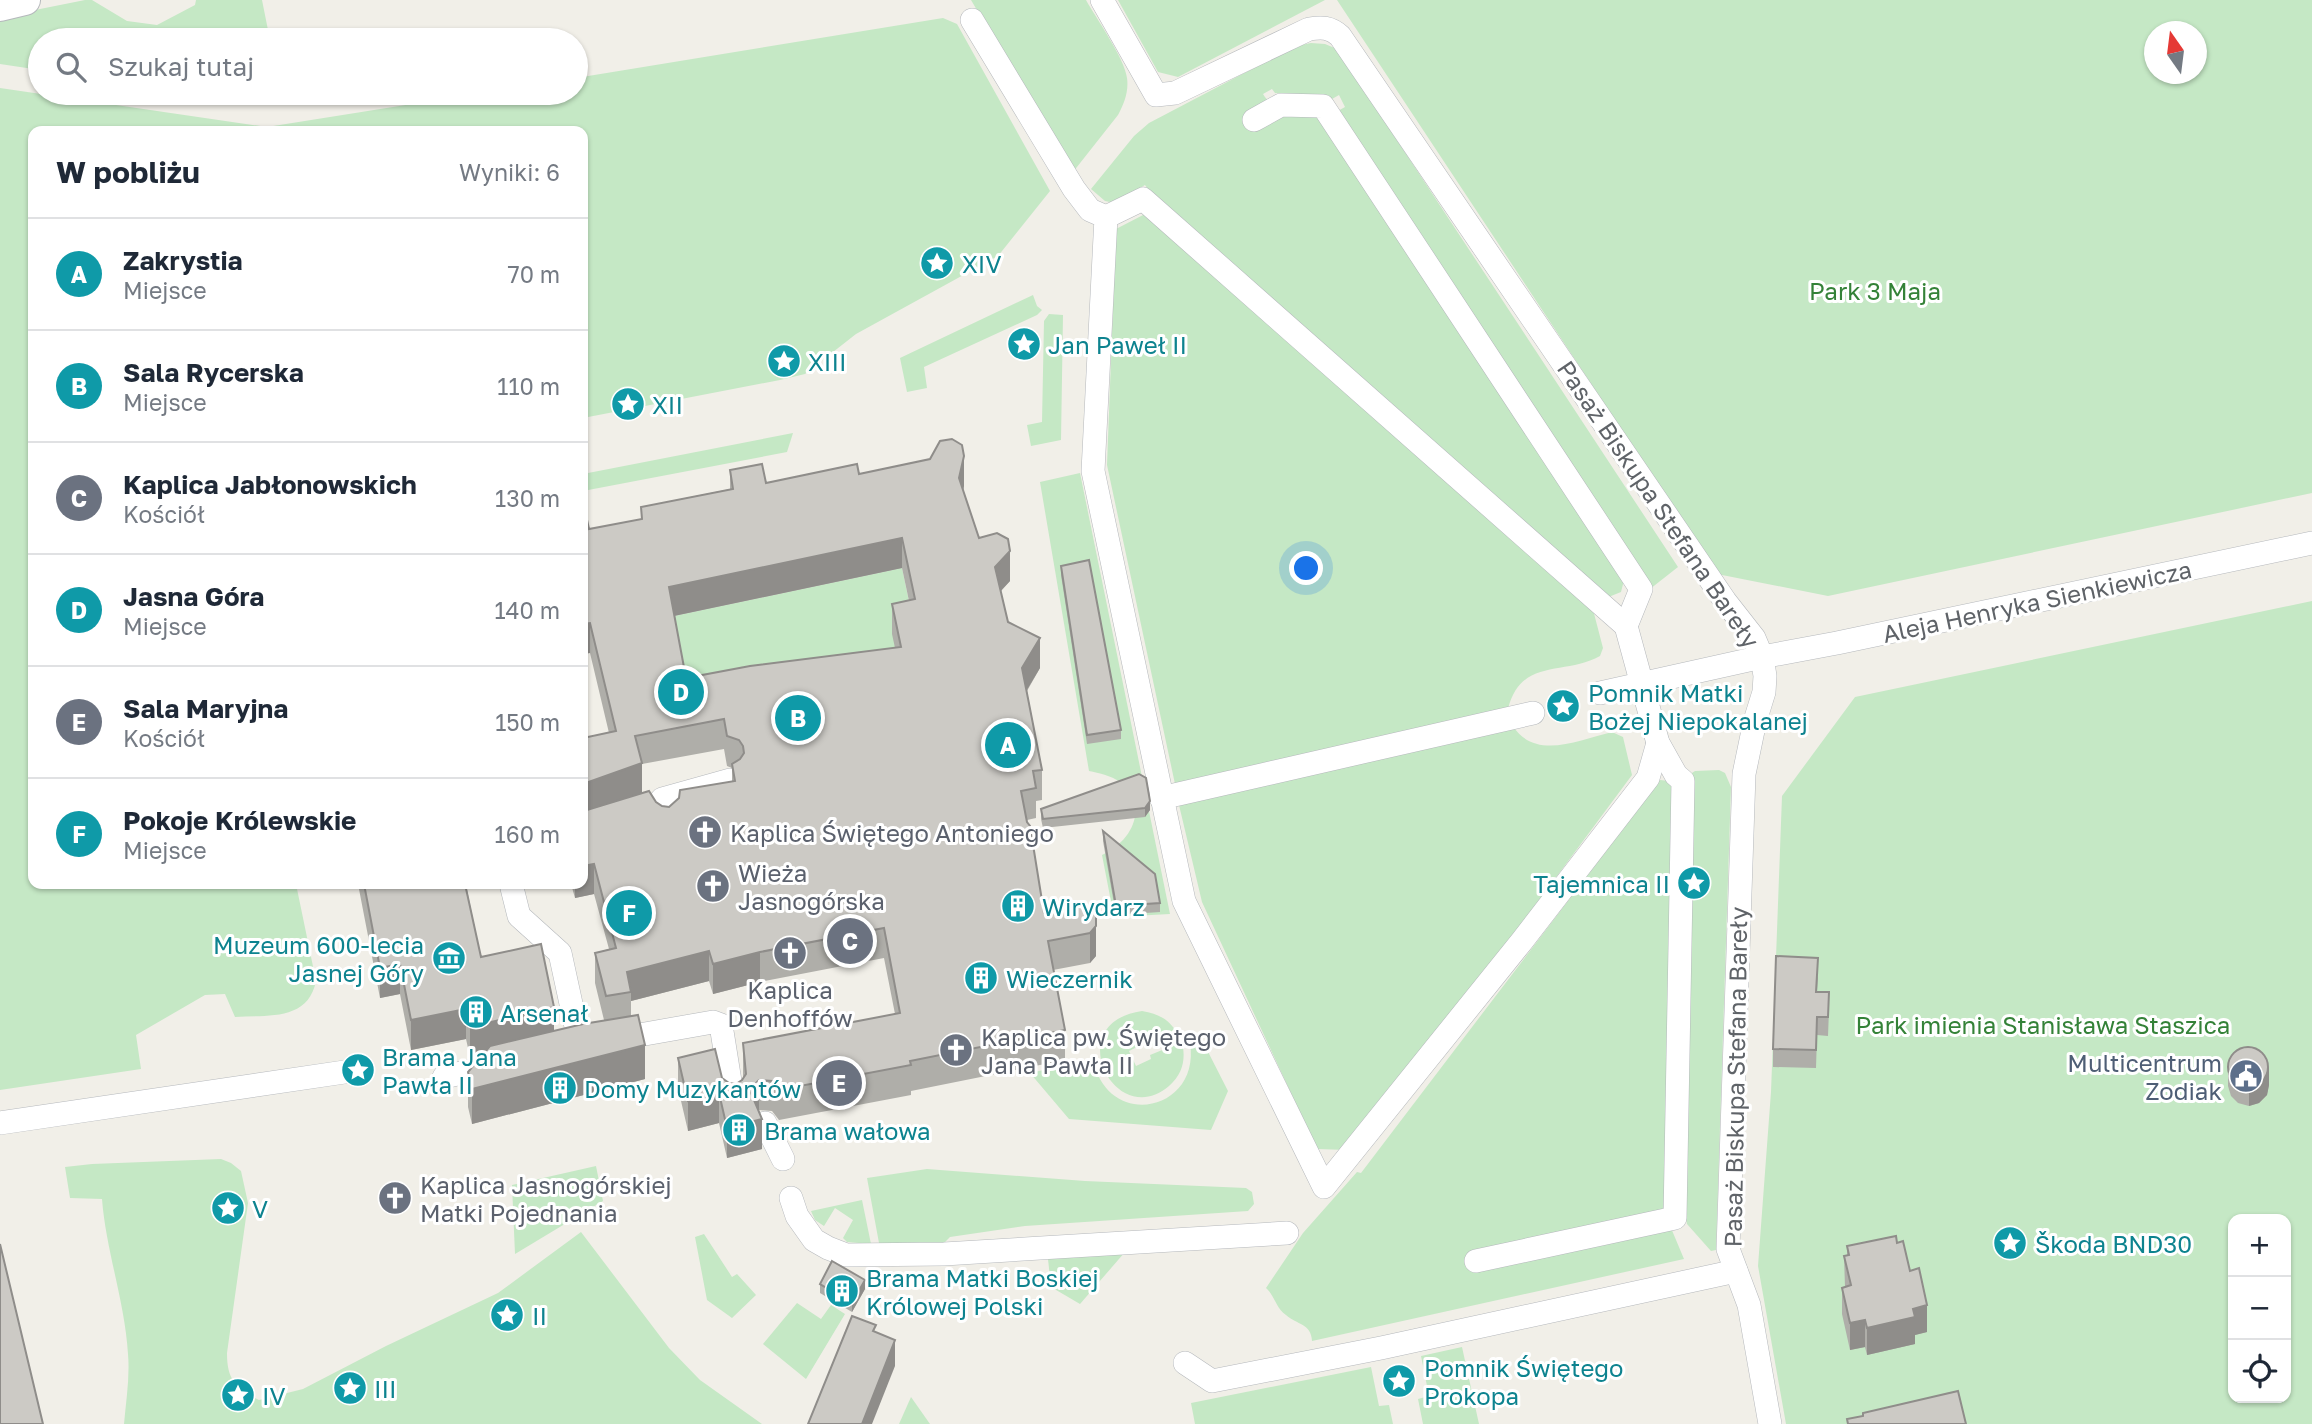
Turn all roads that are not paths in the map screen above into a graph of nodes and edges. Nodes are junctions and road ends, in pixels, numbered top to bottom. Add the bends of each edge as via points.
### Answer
1 (25, 0) edge
2 (1102, 0) edge
3 (0, 6) edge
4 (972, 20) dead end
5 (1254, 120) dead end
6 (1106, 217) junction
7 (2312, 543) edge
8 (1626, 626) junction
9 (1762, 657) junction
10 (1641, 683) junction
11 (1600, 693) dead end
12 (1533, 713) dead end
13 (1658, 743) junction
14 (730, 780) edge
15 (1161, 798) junction
16 (666, 823) edge
17 (512, 889) edge
18 (579, 1045) junction
19 (552, 1052) edge
20 (512, 1061) edge
21 (358, 1070) dead end
22 (444, 1077) dead end
23 (733, 1100) edge
24 (0, 1123) edge
25 (765, 1123) dead end
26 (783, 1159) dead end
27 (791, 1198) dead end
28 (1287, 1233) dead end
29 (1476, 1261) dead end
30 (1736, 1271) junction
31 (1185, 1363) dead end
32 (1770, 1424) edge

1 - 3 street
2 - 9 street, Pasaż Biskupa Stefana Bareły via 1156,95 1175,93 1309,29 1333,29 1754,638
4 - 6 street via 1074,189 1090,210
5 - 8 street via 1281,105 1323,106 1641,589
6 - 8 street via 1143,199
6 - 15 street via 1093,471
7 - 9 street, Aleja Henryka Sienkiewicza
8 - 10 street
9 - 10 street, Aleja Henryka Sienkiewicza
9 - 30 street, Pasaż Biskupa Stefana Bareły via 1764,692 1744,774 1728,1236
10 - 11 street, Aleja Henryka Sienkiewicza
10 - 13 street
12 - 15 street
13 - 15 street via 1648,778 1325,1187 1184,901
13 - 29 street via 1683,781 1675,1217
14 - 16 street via 653,803
17 - 18 street via 519,916 559,953
18 - 19 street
18 - 23 street via 713,1022 722,1025
20 - 22 street
21 - 24 street
25 - 26 street
27 - 28 street via 814,1240 846,1255 944,1254
30 - 31 street via 1212,1381
30 - 32 street, Pasaż Biskupa Stefana Bareły via 1749,1305

